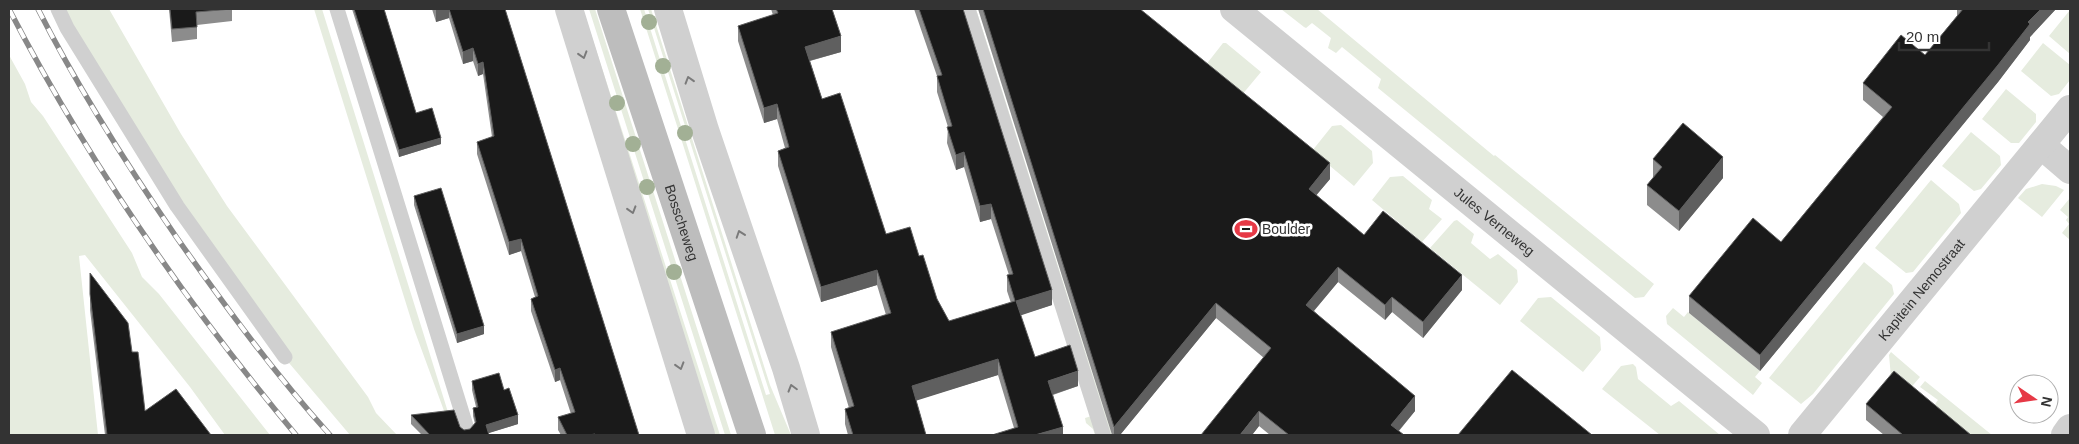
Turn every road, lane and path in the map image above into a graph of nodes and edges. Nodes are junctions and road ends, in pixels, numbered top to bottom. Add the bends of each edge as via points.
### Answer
1 (58, 9) edge
2 (337, 9) edge
3 (569, 9) edge
4 (611, 9) edge
5 (668, 9) edge
6 (968, 9) edge
7 (1234, 9) edge
8 (2070, 109) edge
9 (2041, 146) junction
10 (2070, 170) edge
11 (284, 357) dead end
12 (2070, 428) edge
13 (467, 429) edge
14 (1103, 434) dead end
15 (701, 435) edge
16 (752, 435) edge
17 (806, 435) edge
18 (1756, 435) edge
19 (1802, 435) edge
20 (2065, 435) edge

1 - 11 lane via 177,206
2 - 13 lane
3 -> 15 street
4 - 16 main road, Bosscheweg
17 -> 5 street
6 - 14 lane
7 - 18 street, Jules Verneweg
8 - 9 street, Kapitein Nemostraat
9 - 10 street
9 - 19 street, Kapitein Nemostraat
12 - 20 street

